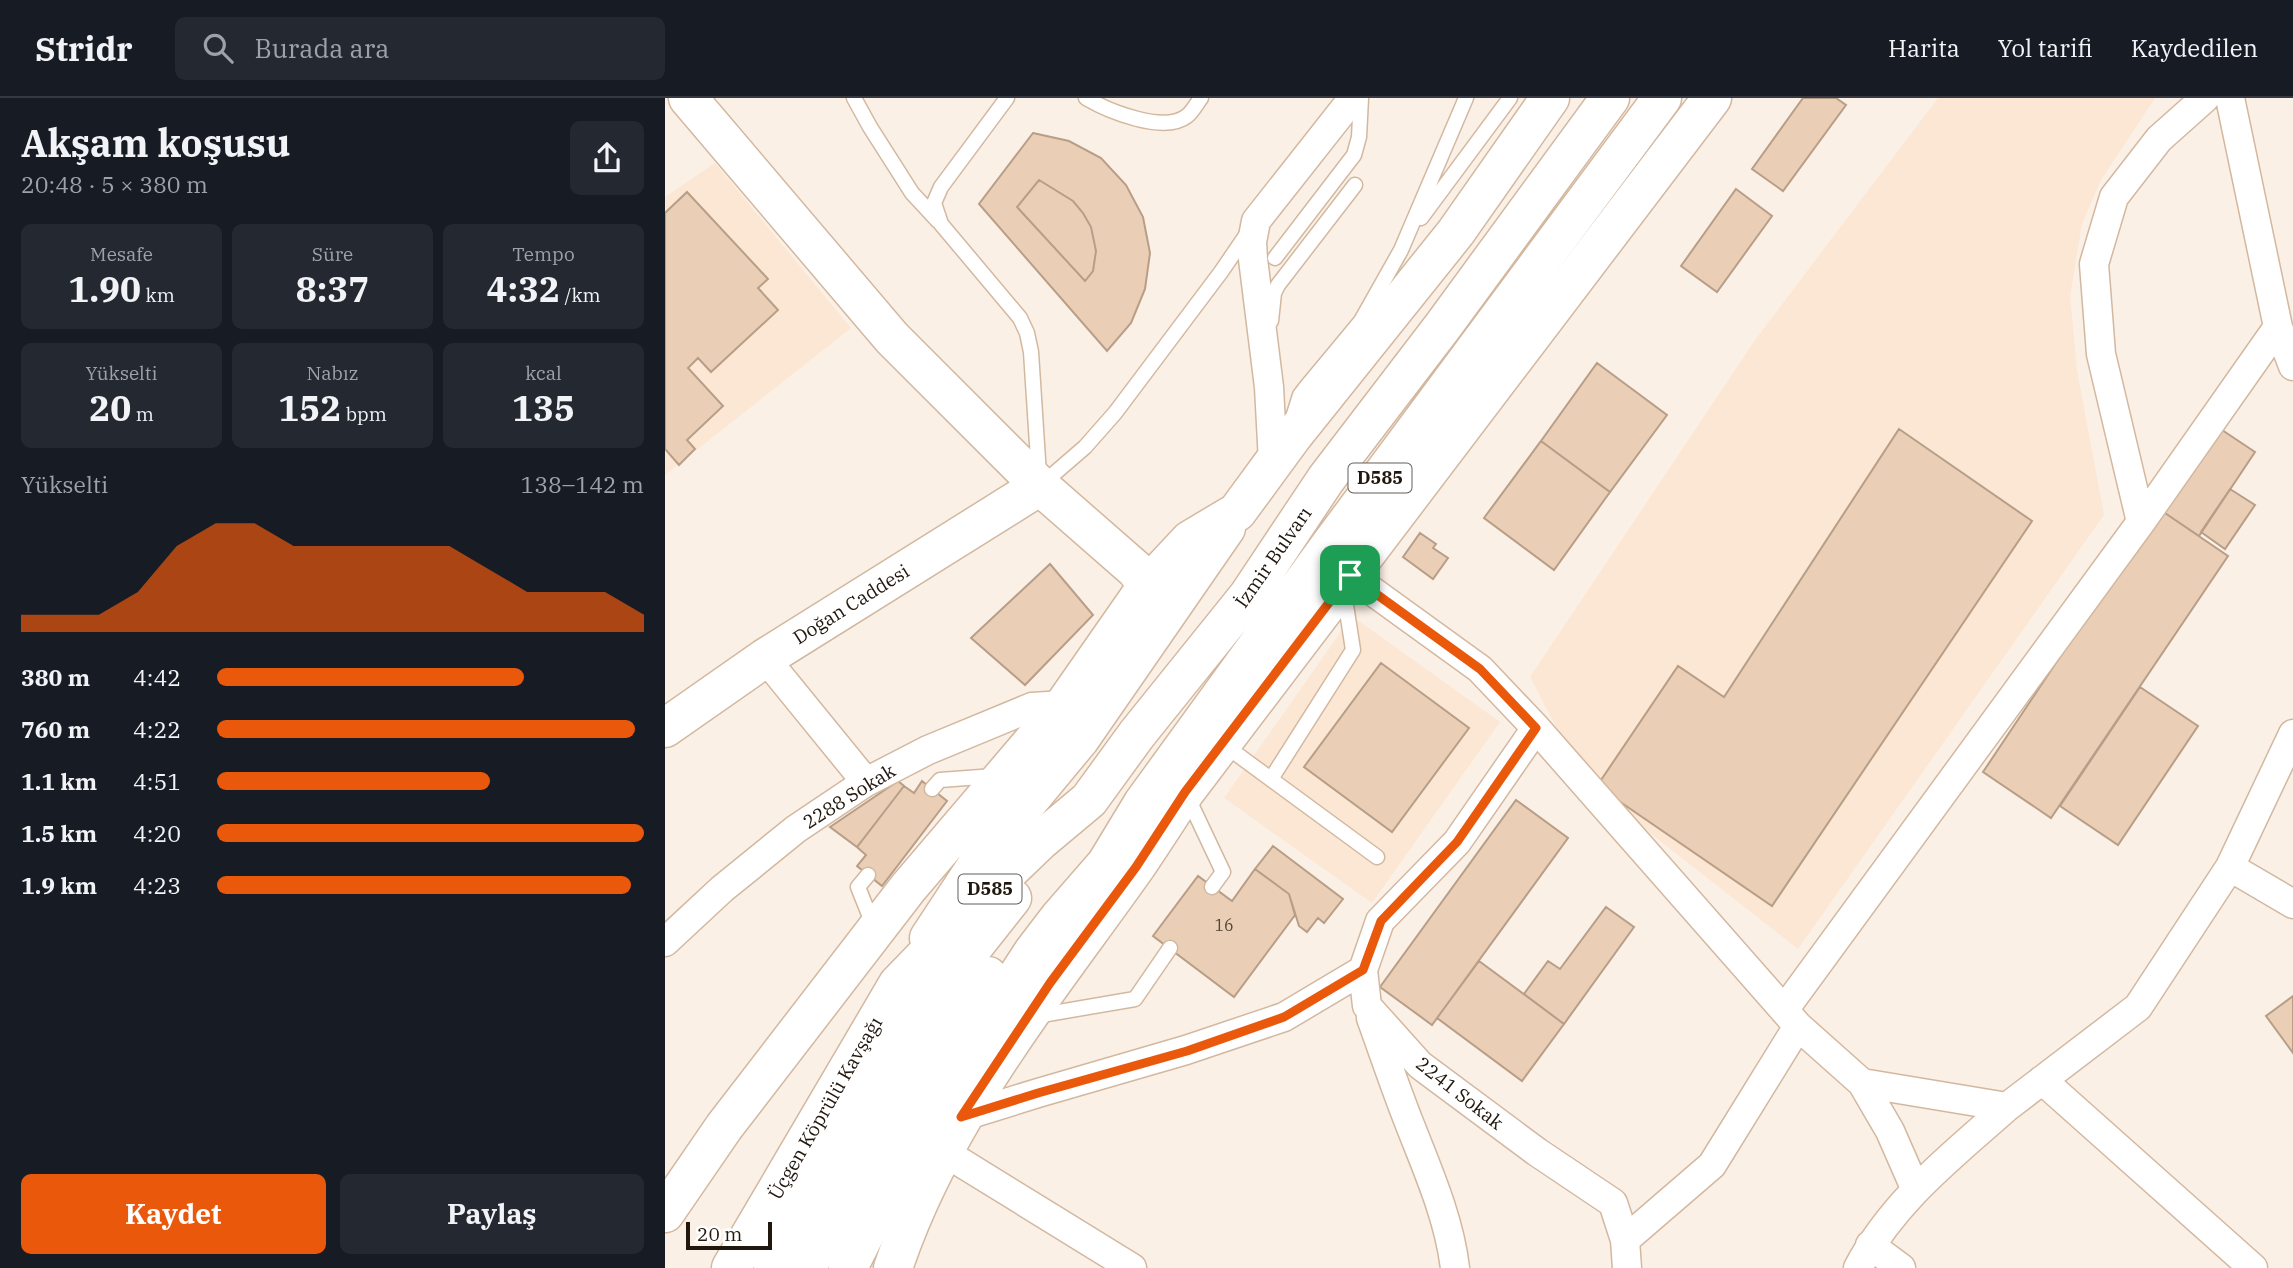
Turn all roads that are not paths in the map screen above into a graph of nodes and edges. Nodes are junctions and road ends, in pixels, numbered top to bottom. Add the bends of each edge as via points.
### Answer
1 (688, 98) edge
2 (854, 98) edge
3 (1007, 98) edge
4 (1086, 98) edge
5 (1201, 98) edge
6 (1353, 98) edge
7 (1361, 98) edge
8 (1466, 98) edge
9 (1510, 98) edge
10 (1550, 98) edge
11 (1610, 98) edge
12 (1662, 98) edge
13 (1712, 98) edge
14 (2205, 98) edge
15 (2230, 98) edge
16 (1351, 191) dead end
17 (1256, 220) junction
18 (941, 224) junction
19 (1403, 244) junction
20 (1265, 267) junction
21 (1221, 272) junction
22 (2278, 327) junction
23 (2293, 366) edge
24 (1269, 387) junction
25 (1283, 450) junction
26 (1040, 486) junction
27 (1237, 512) junction
28 (2141, 522) junction
29 (1347, 580) junction
30 (1147, 586) junction
31 (765, 658) junction
32 (1064, 705) junction
33 (665, 728) edge
34 (1536, 728) junction
35 (2293, 734) edge
36 (1222, 744) junction
37 (1003, 776) junction
38 (1271, 779) junction
39 (866, 782) junction
40 (932, 789) dead end
41 (1089, 800) junction
42 (1165, 806) junction
43 (1377, 857) dead end
44 (2229, 867) junction
45 (868, 875) dead end
46 (1212, 887) dead end
47 (2293, 904) edge
48 (875, 930) junction
49 (665, 942) edge
50 (1170, 948) dead end
51 (1363, 970) junction
52 (898, 984) junction
53 (1367, 1006) junction
54 (1028, 1017) junction
55 (1791, 1018) junction
56 (2042, 1080) junction
57 (1862, 1083) junction
58 (2007, 1107) junction
59 (961, 1117) junction
60 (944, 1152) junction
61 (1915, 1188) junction
62 (669, 1196) edge
63 (1625, 1240) junction
64 (1864, 1257) edge
65 (731, 1268) edge
66 (773, 1268) edge
67 (806, 1268) edge
68 (848, 1268) edge
69 (893, 1268) edge
70 (1132, 1268) edge
71 (1455, 1268) edge
72 (1627, 1268) edge
73 (1901, 1268) edge
74 (2253, 1268) edge

1 - 26 main road via 893,338
2 - 18 lane via 912,193
3 - 18 lane via 936,195
4 - 5 lane via 1121,114 1176,121 1187,116
6 - 17 street
7 - 20 lane via 1354,155
8 - 19 lane
9 - 19 lane
10 - 25 main road via 1456,232
11 - 41 main road, İzmir Bulvarı / D585 via 1326,479 1248,596
12 - 42 main road, İzmir Bulvarı / D585 via 1339,533
13 - 29 main road
14 - 28 street via 2159,139 2114,197 2094,264 2101,354
15 - 22 street
16 - 24 lane via 1274,293
17 - 20 street via 1252,242
17 - 21 lane
18 - 26 lane via 1020,317 1027,333
19 - 25 lane via 1361,321 1300,395
20 - 21 lane via 1242,263
20 - 24 street
21 - 26 lane via 1115,413
22 - 23 street
22 - 28 street
24 - 25 street
25 - 27 main road
26 - 30 main road via 1136,570
26 - 31 main road, Doğan Caddesi
27 - 30 main road via 1190,540
27 - 52 main road via 1080,739 983,856
28 - 55 street
29 - 34 street via 1480,669
29 - 36 main road
29 - 38 lane via 1353,650
30 - 32 main road
31 - 33 main road, Doğan Caddesi
31 - 39 street
32 - 37 main road
32 - 39 street, 2288 Sokak via 1032,707 928,750
34 - 51 street via 1457,842 1381,921
34 - 55 street
35 - 44 street
36 - 38 lane
36 - 42 main road
37 - 40 lane via 940,780
37 - 48 main road
38 - 43 lane
39 - 49 street, 2288 Sokak via 796,829
41 - 52 main road, İzmir Bulvarı / D585 via 991,888
41 - 66 main road via 917,1018
42 - 46 lane via 1223,872
42 - 54 main road
42 - 67 main road via 1120,828 1063,880 1025,926 943,1036
42 - 68 main road, İzmir Bulvarı / D585 via 1106,864 1033,952 902,1160
44 - 47 street
44 - 56 street via 2138,1007
45 - 48 lane via 858,887
48 - 62 main road
50 - 54 lane via 1135,999
51 - 53 street
51 - 59 street via 1284,1017 1187,1051
52 - 65 main road, Üçgen Köprülü Kavşağı
53 - 63 street, 2241 Sokak via 1420,1065 1613,1203
53 - 71 street via 1452,1239
54 - 59 main road
55 - 57 street
55 - 63 street via 1712,1165
56 - 58 street
56 - 74 street
57 - 58 street
57 - 61 street via 1891,1131
58 - 61 street
59 - 60 main road
60 - 69 main road
60 - 70 street
61 - 64 street
63 - 72 street, 2241 Sokak
64 - 73 street

